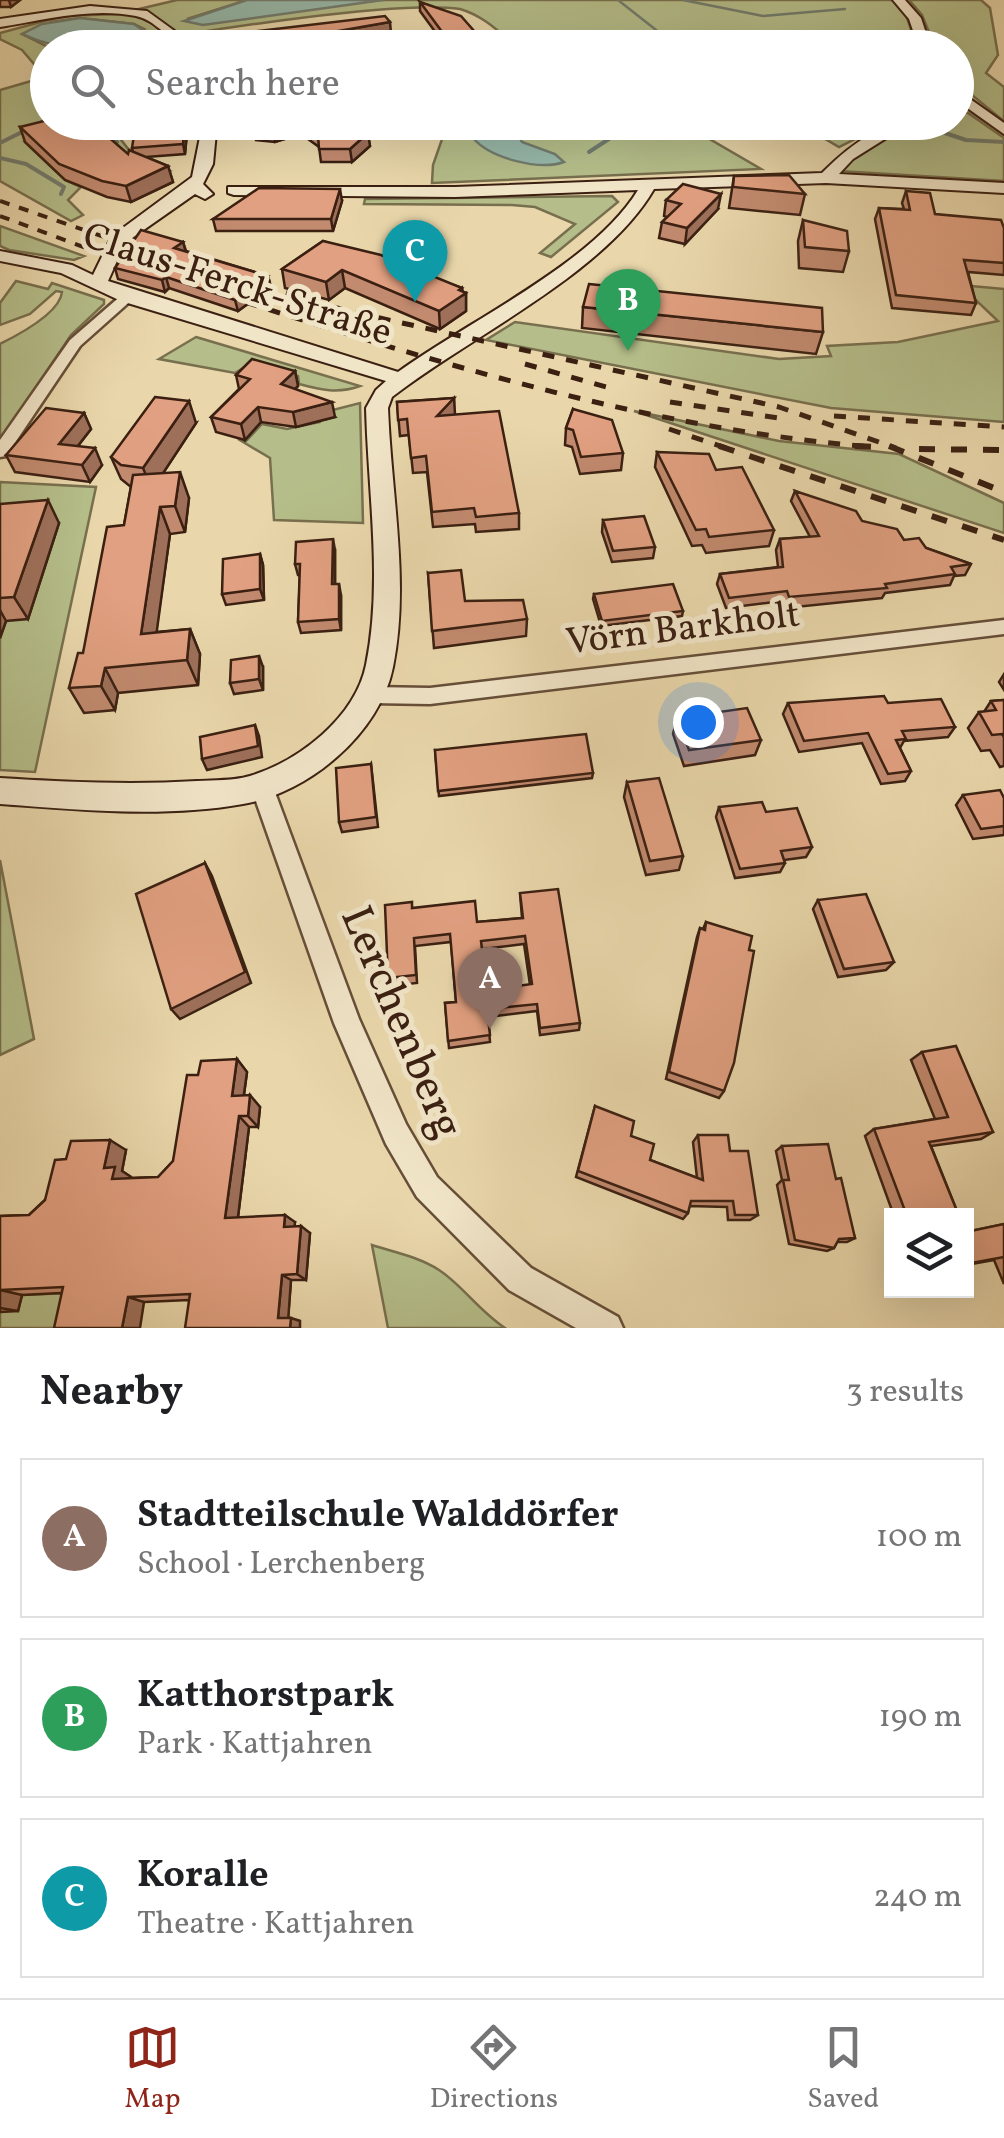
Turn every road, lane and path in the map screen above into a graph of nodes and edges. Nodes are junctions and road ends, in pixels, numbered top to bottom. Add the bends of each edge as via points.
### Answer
1 (140, 0) edge
2 (899, 0) edge
3 (126, 11) junction
4 (0, 23) edge
5 (169, 30) edge
6 (919, 30) edge
7 (974, 107) edge
8 (1004, 130) edge
9 (209, 140) edge
10 (875, 140) edge
11 (208, 160) junction
12 (224, 173) junction
13 (826, 178) junction
14 (649, 184) junction
15 (201, 186) junction
16 (625, 186) junction
17 (238, 187) junction
18 (1004, 188) edge
19 (629, 214) junction
20 (109, 254) junction
21 (0, 256) edge
22 (60, 267) junction
23 (98, 284) junction
24 (128, 297) junction
25 (400, 379) junction
26 (0, 452) edge
27 (1004, 627) edge
28 (370, 695) junction
29 (262, 786) junction
30 (0, 790) edge
31 (607, 1328) edge

1 - 3 main road
2 - 6 main road
3 - 4 main road via 80,10
3 - 5 main road via 151,16
7 - 8 main road
9 - 11 main road
10 - 13 main road
11 - 12 main road
11 - 15 main road
12 - 15 main road
12 - 17 main road via 239,177
13 - 14 main road
13 - 18 main road
14 - 16 main road
14 - 19 main road
15 - 17 main road
15 - 20 main road via 122,237
16 - 17 main road via 455,192
16 - 19 main road
19 - 25 main road via 593,247
20 - 22 main road
20 - 23 main road
21 - 22 main road, Claus-Ferck-Straße
22 - 23 main road, Claus-Ferck-Straße
23 - 24 main road, Claus-Ferck-Straße
24 - 25 main road, Claus-Ferck-Straße
24 - 26 street via 75,343
25 - 28 main road, Claus-Ferck-Straße via 376,408 385,590
27 - 28 street, Vörn Barkholt via 496,689
28 - 29 main road, Claus-Ferck-Straße via 336,741
29 - 30 main road via 118,799
29 - 31 street, Lerchenberg via 348,1023 396,1134 427,1186 520,1279

